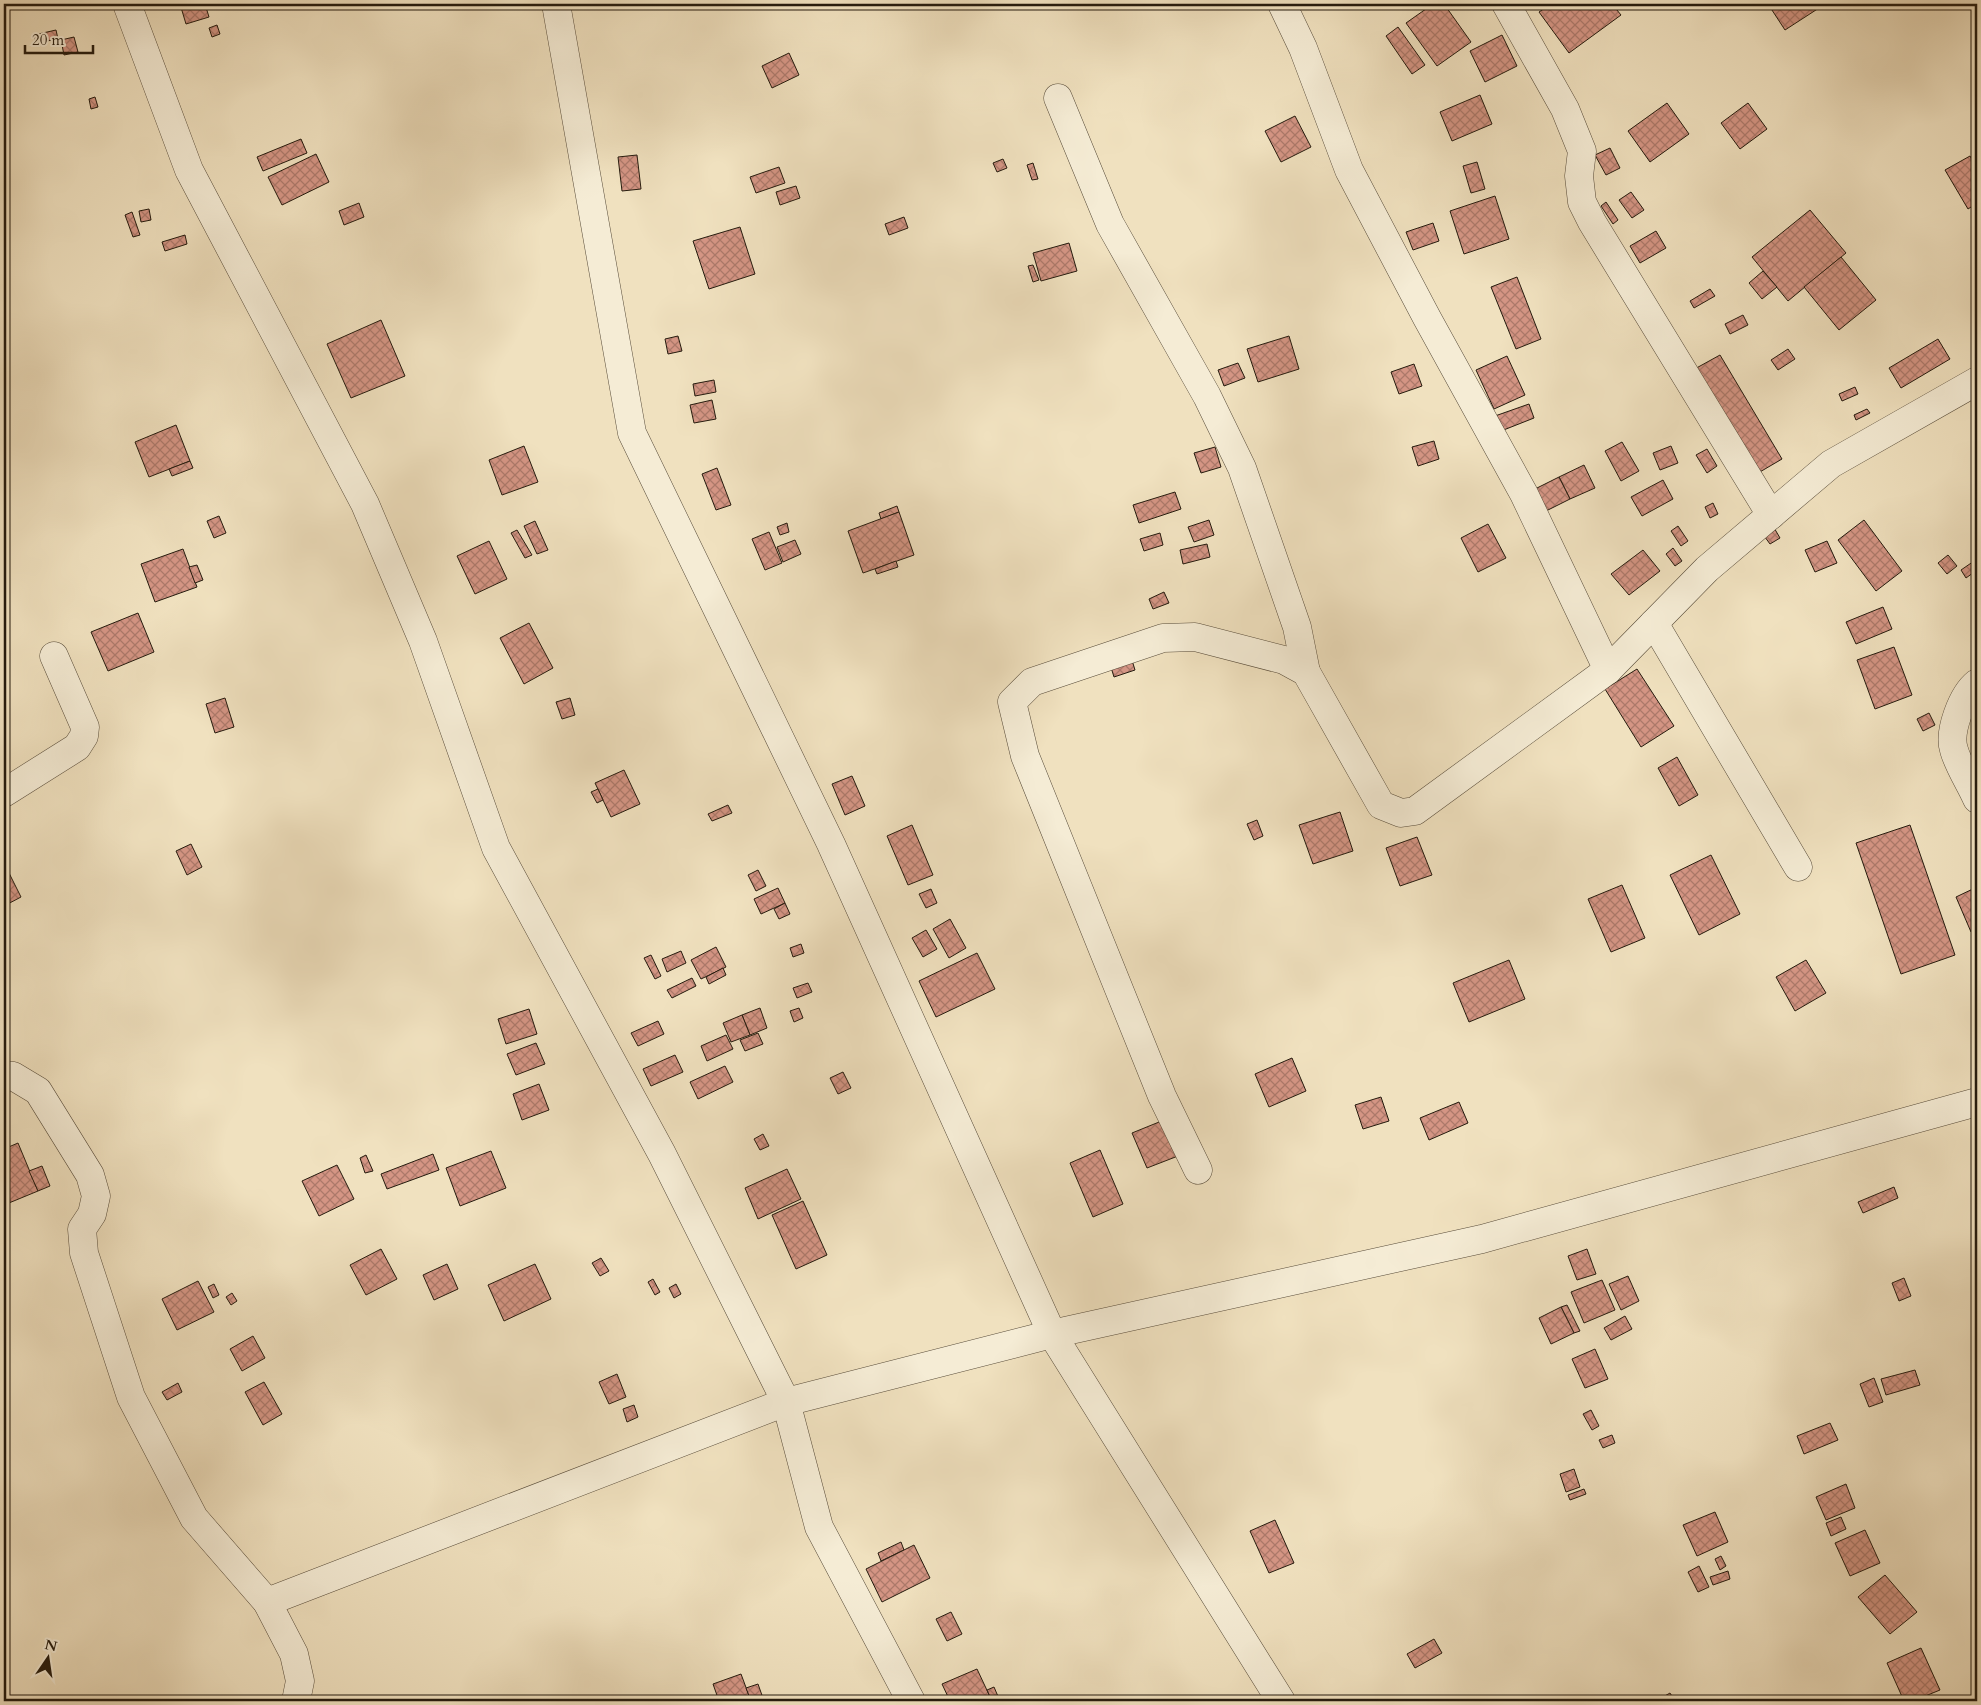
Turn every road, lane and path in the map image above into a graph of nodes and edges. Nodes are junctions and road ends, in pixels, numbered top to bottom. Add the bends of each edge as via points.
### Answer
1 (127, 4) edge
2 (556, 4) edge
3 (1282, 4) edge
4 (1506, 4) edge
5 (1058, 98) dead end
6 (1977, 380) edge
7 (1770, 515) junction
8 (1654, 623) junction
9 (54, 656) dead end
10 (1608, 670) junction
11 (1306, 672) junction
12 (1977, 683) edge
13 (4, 793) edge
14 (1977, 799) edge
15 (1798, 867) dead end
16 (4, 1075) edge
17 (1977, 1102) edge
18 (1198, 1170) dead end
19 (1052, 1334) junction
20 (786, 1402) junction
21 (267, 1602) junction
22 (296, 1701) edge
23 (911, 1701) edge
24 (1281, 1701) edge

1 - 20 street via 189,170 365,504 423,641 496,848 662,1154
2 - 19 street via 632,434 831,844
3 - 10 street via 1303,48 1349,170 1524,494
4 - 7 street via 1565,109 1582,151 1579,176 1582,202 1592,222
5 - 11 street via 1110,224 1207,396 1242,468 1297,627
6 - 7 street via 1831,464
7 - 8 street via 1706,569
8 - 10 street
8 - 15 street
9 - 13 street via 85,727 84,736 77,747
10 - 11 street via 1415,811 1401,813 1381,805
11 - 18 street via 1284,660 1195,637 1163,638 1032,682 1012,702 1029,765 1162,1096
12 - 14 street via 1963,702 1954,724 1953,749
16 - 21 street via 13,1076 38,1091 90,1175 96,1196 92,1214 82,1229 84,1253 131,1397 194,1518
17 - 19 street via 1482,1239
19 - 20 street
19 - 24 street
20 - 21 street
20 - 23 street via 819,1528
21 - 22 street via 294,1654 300,1681

